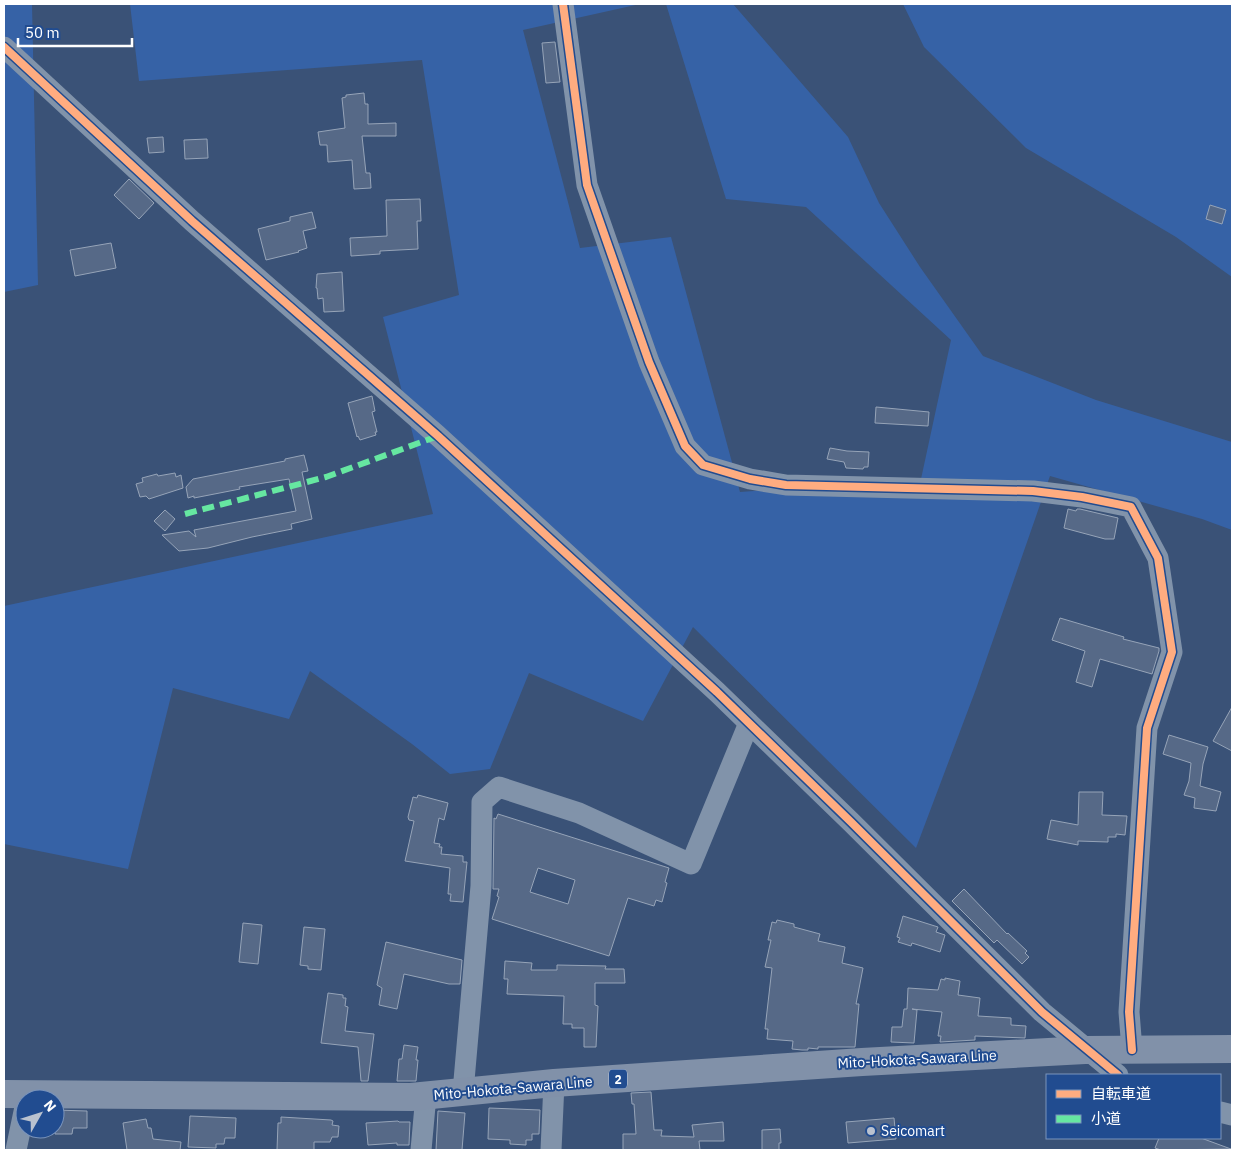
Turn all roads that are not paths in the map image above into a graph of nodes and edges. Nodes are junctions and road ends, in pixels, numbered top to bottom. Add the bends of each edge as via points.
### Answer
1 (563, 4) edge
2 (4, 48) edge
3 (749, 723) junction
4 (1232, 1049) edge
5 (1086, 1050) junction
6 (1132, 1050) junction
7 (1117, 1074) edge
8 (554, 1083) junction
9 (463, 1092) junction
10 (426, 1096) junction
11 (65, 1098) edge
12 (421, 1150) edge
13 (551, 1150) edge

1 - 6 street via 587,185 649,362 685,446 703,465 750,479 786,485 1033,491 1131,507 1158,558 1172,652 1147,728 1130,1012
2 - 3 street via 192,221 438,436
3 - 5 street via 1042,1012
3 - 9 street via 691,864 579,812 499,787 482,802 481,886
4 - 6 main road, Mito-Hokota-Sawara Line / 2
5 - 6 main road, Mito-Hokota-Sawara Line / 2
5 - 7 street
5 - 8 main road, Mito-Hokota-Sawara Line / 2
8 - 9 main road, Mito-Hokota-Sawara Line / 2
8 - 13 street
9 - 10 main road, Mito-Hokota-Sawara Line / 2
10 - 11 main road, Mito-Hokota-Sawara Line / 2
10 - 12 street

